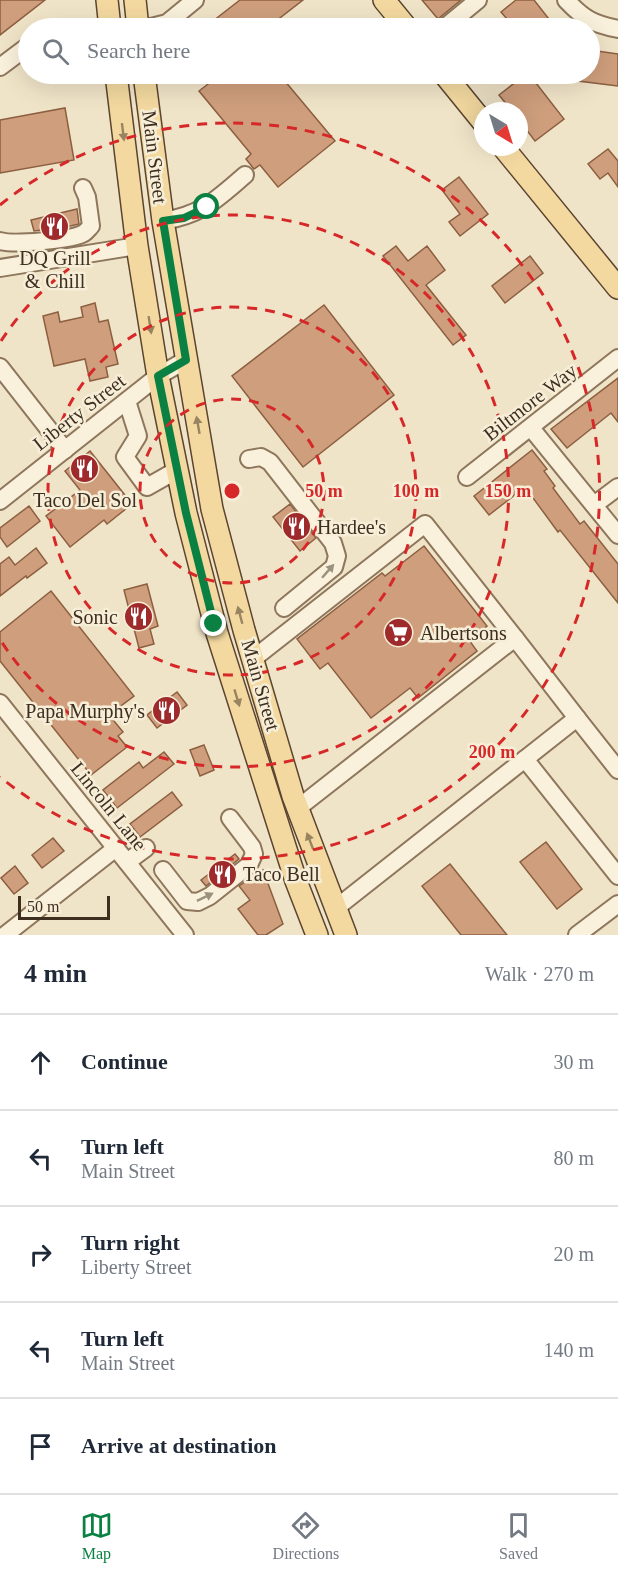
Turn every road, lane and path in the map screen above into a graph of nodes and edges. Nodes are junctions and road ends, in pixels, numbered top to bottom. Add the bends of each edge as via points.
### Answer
1 (107, 0) edge
2 (135, 0) edge
3 (384, 0) edge
4 (478, 0) edge
5 (567, 0) edge
6 (193, 1) edge
7 (109, 18) edge
8 (137, 18) edge
9 (177, 18) edge
10 (399, 18) edge
11 (456, 18) edge
12 (585, 18) edge
13 (600, 26) edge
14 (618, 28) edge
15 (18, 54) edge
16 (0, 67) edge
17 (117, 84) edge
18 (145, 84) edge
19 (452, 84) edge
20 (474, 111) edge
21 (511, 156) edge
22 (245, 175) dead end
23 (83, 188) dead end
24 (163, 221) junction
25 (0, 241) edge
26 (138, 246) junction
27 (0, 268) edge
28 (615, 278) edge
29 (618, 358) edge
30 (186, 360) junction
31 (0, 367) edge
32 (158, 376) junction
33 (127, 400) junction
34 (531, 428) junction
35 (65, 450) junction
36 (249, 459) dead end
37 (177, 470) junction
38 (466, 477) dead end
39 (618, 487) edge
40 (0, 501) edge
41 (594, 506) junction
42 (618, 535) edge
43 (284, 608) dead end
44 (515, 638) junction
45 (253, 659) junction
46 (1, 706) edge
47 (577, 718) junction
48 (525, 759) junction
49 (618, 770) edge
50 (298, 808) junction
51 (230, 818) dead end
52 (116, 848) junction
53 (146, 848) dead end
54 (127, 862) junction
55 (163, 870) dead end
56 (618, 876) edge
57 (618, 904) edge
58 (336, 908) junction
59 (5, 935) edge
60 (185, 935) edge
61 (317, 935) edge
62 (346, 935) edge
63 (578, 935) edge

1 - 7 main road
2 - 8 main road
3 - 10 main road
4 - 11 street
5 - 12 street
6 - 9 street
13 - 14 street
15 - 16 street
17 -> 26 main road, Main Street
18 - 24 main road, Main Street
19 - 20 main road
21 - 28 main road
22 - 24 street via 207,207 184,218
23 - 25 street via 91,226 84,233 27,243
24 - 30 main road, Main Street
26 - 27 street
26 -> 32 main road, Main Street
29 - 34 street, Biltmore Way
30 - 32 street, Liberty Street
45 -> 30 main road, Main Street via 213,509
31 - 35 street
32 - 33 street, Liberty Street
32 - 37 main road, Main Street
33 - 35 street, Liberty Street
33 - 37 street via 138,436 125,457 147,487
34 - 38 street, Biltmore Way
34 - 41 street
35 - 40 street, Liberty Street
43 -> 36 street via 334,567 337,556 333,543 270,462 261,457
37 -> 61 main road, Main Street via 220,642
39 - 41 street
41 - 42 street
44 - 45 street via 425,524
44 - 47 street
44 - 50 street
45 - 50 main road, Main Street
46 - 52 street, Lincoln Lane
47 - 48 street
47 - 49 street
48 - 56 street
48 - 58 street
58 -> 50 main road, Main Street
55 -> 51 street via 188,901 198,902 210,896 249,865 254,854
52 - 54 street, Lincoln Lane
52 - 59 street
53 - 54 street
54 - 60 street, Lincoln Lane
57 - 63 street
58 - 62 main road, Main Street

